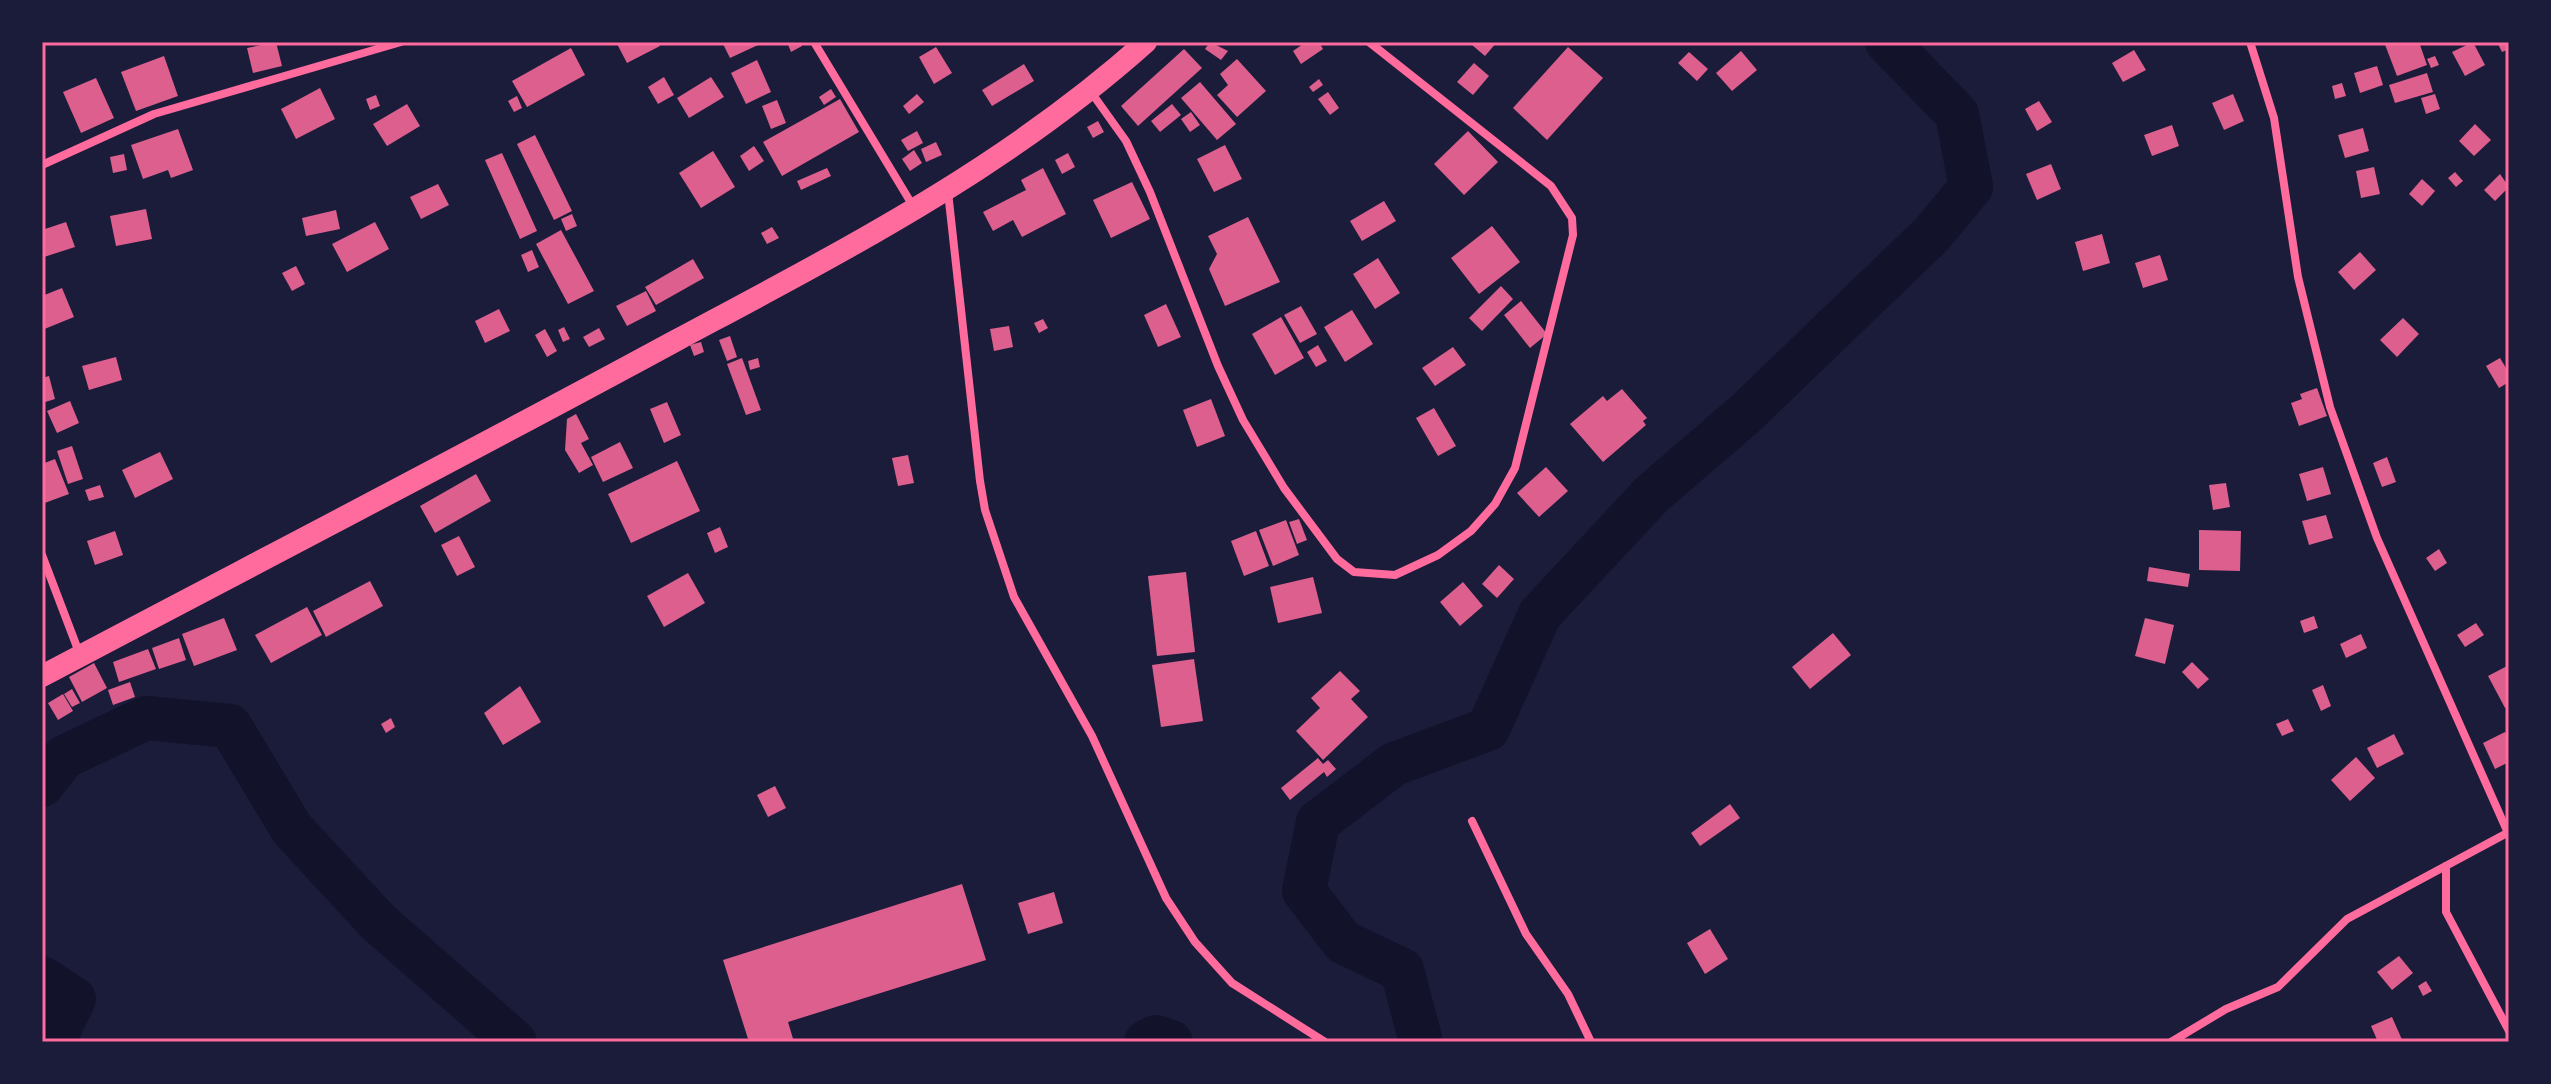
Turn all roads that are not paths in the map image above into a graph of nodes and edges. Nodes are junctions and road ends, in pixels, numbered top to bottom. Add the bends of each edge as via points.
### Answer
1 (401, 42) edge
2 (814, 42) edge
3 (1146, 42) edge
4 (1369, 42) edge
5 (2250, 42) edge
6 (1091, 91) junction
7 (42, 165) edge
8 (948, 191) junction
9 (916, 211) junction
10 (42, 555) edge
11 (80, 656) junction
12 (42, 676) edge
13 (1472, 821) dead end
14 (2509, 832) edge
15 (2446, 866) junction
16 (2509, 1031) edge
17 (1325, 1042) edge
18 (1591, 1042) edge
19 (2171, 1042) edge

1 - 7 street via 154,114
2 - 9 street
3 - 6 highway
4 - 6 street via 1551,186 1572,227 1552,332 1515,468 1495,504 1471,531 1438,555 1395,575 1354,572 1337,559 1284,488 1218,366 1126,141
5 - 14 street via 2274,118 2298,277 2330,407 2377,538
6 - 8 highway
8 - 9 highway
8 - 17 street via 980,481 1014,597 1092,736 1166,898 1195,942 1232,983
9 - 11 highway
10 - 11 street
11 - 12 highway
13 - 18 street via 1526,934 1568,994
14 - 15 street
15 - 16 street via 2446,912
15 - 19 street via 2347,919 2278,987 2226,1009

